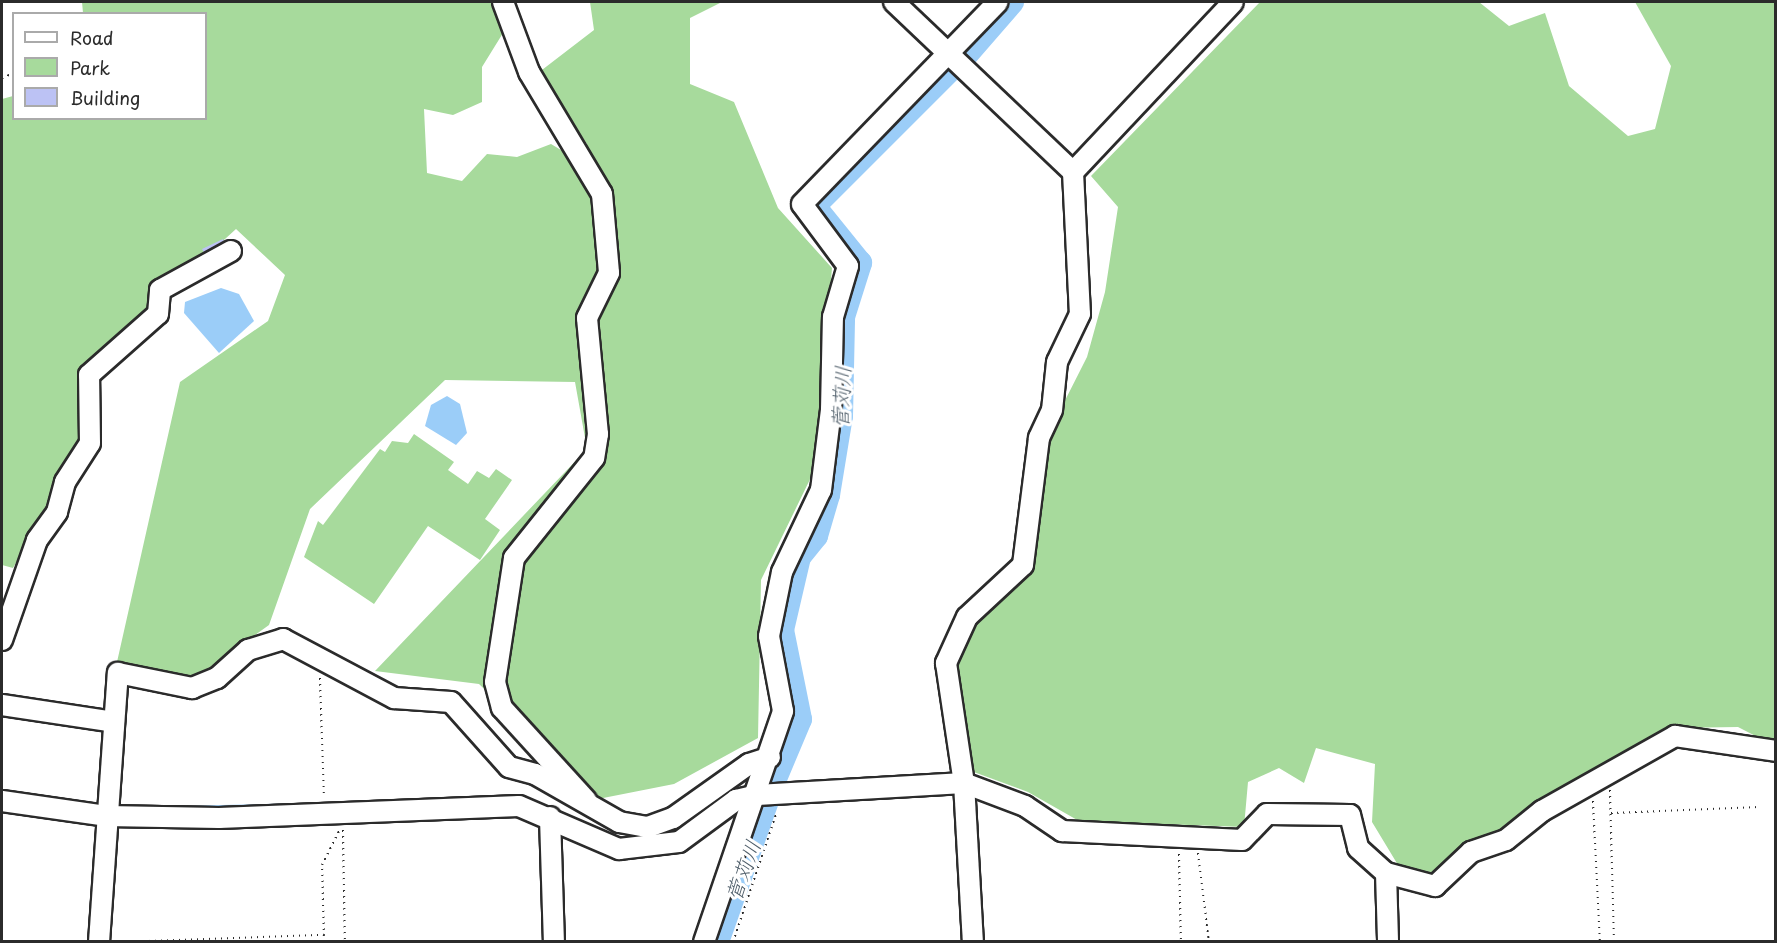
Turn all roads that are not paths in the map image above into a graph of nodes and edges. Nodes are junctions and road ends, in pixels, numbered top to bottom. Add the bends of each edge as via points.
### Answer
1 (503, 2) edge
2 (894, 2) edge
3 (998, 2) edge
4 (1233, 2) edge
5 (948, 54) junction
6 (1073, 172) junction
7 (231, 251) dead end
8 (2, 640) edge
9 (2, 705) edge
10 (114, 722) junction
11 (1776, 751) edge
12 (770, 757) junction
13 (964, 783) junction
14 (757, 795) junction
15 (2, 801) edge
16 (589, 805) junction
17 (106, 816) junction
18 (550, 817) junction
19 (1386, 873) junction
20 (99, 942) edge
21 (554, 942) edge
22 (704, 942) edge
23 (973, 942) edge
24 (1388, 942) edge

1 - 16 street via 528,72 602,194 609,273 587,318 598,434 594,458 514,558 495,681 502,708
2 - 5 street
3 - 5 street
4 - 6 street
5 - 6 street
5 - 12 street via 802,204 848,266 833,317 831,410 821,490 782,572 770,636 783,711
6 - 13 street via 1080,314 1057,362 1052,410 1039,438 1023,565 967,617 946,663
7 - 8 street via 160,290 158,314 89,375 90,443 64,482 57,512 37,540
9 - 10 street
10 - 16 street via 118,673 192,688 217,678 248,650 283,639 394,698 451,702 509,767 535,774
10 - 17 street
11 - 19 street via 1675,735 1542,811 1506,840 1471,852 1435,886
12 - 14 street
12 - 16 street via 749,764 673,818 648,827 619,822
13 - 14 street
13 - 19 street via 1025,806 1062,831 1242,840 1267,814 1350,815 1358,848
13 - 23 street
14 - 18 street via 736,800 679,842 661,848 619,849
14 - 22 street
15 - 17 street
17 - 18 street via 519,806
17 - 20 street
18 - 21 street
19 - 24 street

